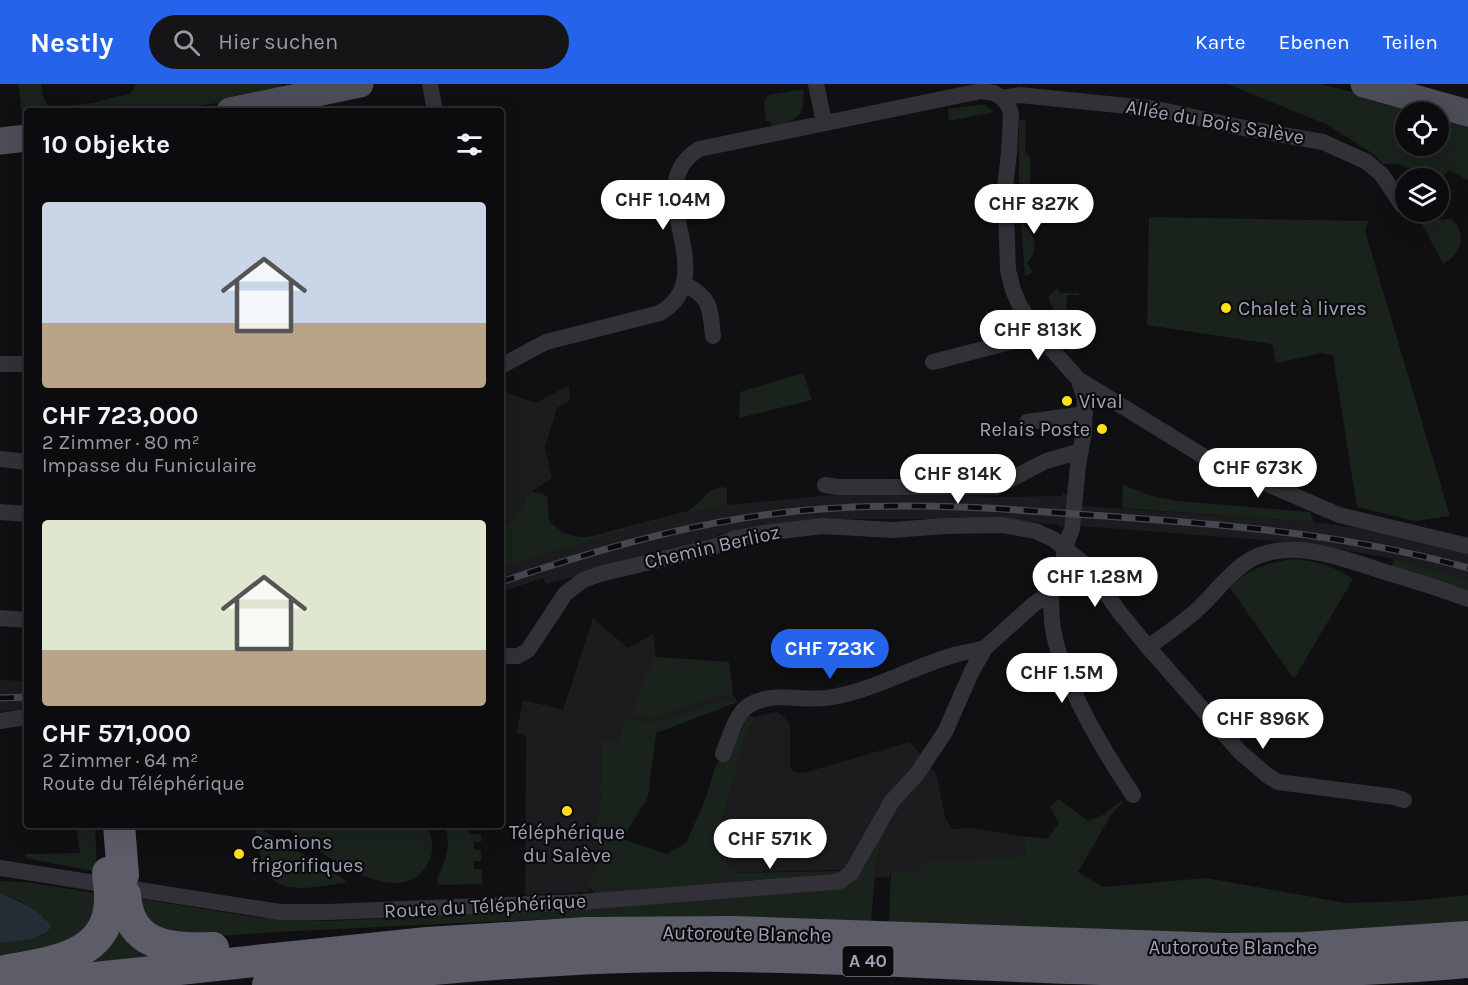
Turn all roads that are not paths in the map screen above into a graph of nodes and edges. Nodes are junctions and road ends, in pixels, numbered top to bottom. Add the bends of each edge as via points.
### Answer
1 (360, 84) edge
2 (430, 84) edge
3 (816, 84) edge
4 (1364, 84) edge
5 (1002, 98) junction
6 (244, 108) edge
7 (434, 108) edge
8 (1468, 113) edge
9 (824, 122) junction
10 (24, 138) edge
11 (0, 141) edge
12 (1395, 194) edge
13 (685, 284) junction
14 (1034, 326) junction
15 (714, 336) dead end
16 (933, 362) dead end
17 (0, 364) edge
18 (24, 364) edge
19 (504, 364) edge
20 (1077, 379) junction
21 (1085, 414) junction
22 (1027, 422) dead end
23 (1081, 451) junction
24 (0, 459) edge
25 (24, 462) edge
26 (825, 485) dead end
27 (0, 512) edge
28 (24, 514) edge
29 (1468, 546) edge
30 (1065, 547) junction
31 (1051, 592) junction
32 (1468, 599) edge
33 (0, 618) edge
34 (24, 620) edge
35 (1148, 647) junction
36 (985, 648) junction
37 (504, 656) edge
38 (24, 717) edge
39 (0, 721) edge
40 (723, 754) dead end
41 (1133, 795) dead end
42 (1404, 800) dead end
43 (106, 828) edge
44 (119, 828) edge
45 (0, 868) edge
46 (116, 884) junction
47 (1468, 937) edge
48 (427, 943) junction
49 (1468, 962) edge
50 (0, 972) edge
51 (28, 985) edge
52 (268, 985) edge

1 - 6 main road
2 - 7 street
3 - 9 street
4 - 8 main road
5 - 9 street, Allée du Bois Salève via 981,91
5 - 12 street, Allée du Bois Salève via 1015,95 1157,109 1323,142 1367,162
5 - 14 street via 1011,114 1005,187 1008,270 1017,301
9 - 13 street, Allée du Bois Salève via 710,146 686,158 677,171 674,186
10 - 11 main road
13 - 15 street via 707,301
13 - 19 street via 678,298 660,313 546,342
14 - 16 street via 1026,338
14 - 20 street
17 - 18 street
20 - 21 street via 1085,398
20 - 29 street via 1203,456 1339,515
21 - 22 street
21 - 23 street
23 - 26 street via 1046,461 996,487
23 - 30 street via 1072,529
24 - 25 street
27 - 28 street
30 - 31 street via 1063,566
30 - 35 street, Chemin Berlioz via 1087,566
30 - 37 street, Chemin Berlioz via 1035,531 1002,525 892,530 823,526 736,538 583,580 562,597 528,650 518,656
31 - 36 street
31 - 41 street via 1053,630 1066,672 1104,750
32 - 35 street via 1321,553 1270,552 1234,572 1198,609
33 - 34 street
35 - 42 street, Chemin Berlioz via 1240,752 1278,782
36 - 40 street via 832,698 784,697 752,705 739,718
36 - 45 street, Route du Téléphérique via 945,732 917,774 892,801 851,873 840,881 582,902 280,912
38 - 39 street
43 - 46 highway
44 - 46 highway
46 - 48 highway via 138,931 166,947
46 - 50 highway via 105,924 81,952
47 - 48 highway, Autoroute Blanche / A 40 via 1270,949 678,932
48 - 51 highway, Autoroute Blanche / A 40
49 - 52 highway, Autoroute Blanche / A 40 via 1343,972 1209,974 663,956 468,965

